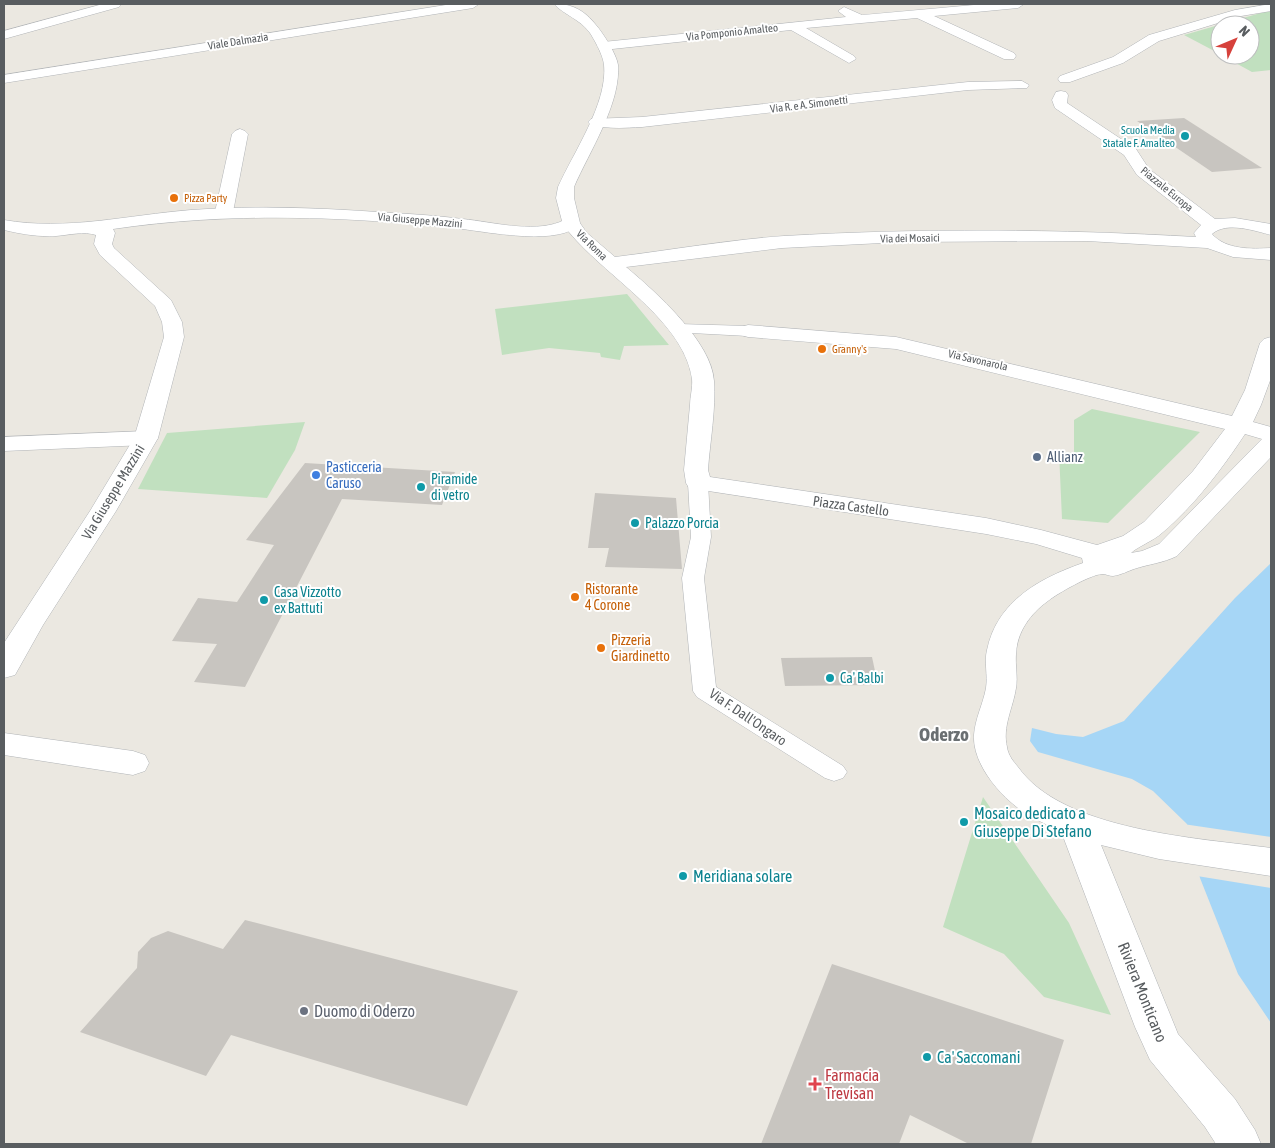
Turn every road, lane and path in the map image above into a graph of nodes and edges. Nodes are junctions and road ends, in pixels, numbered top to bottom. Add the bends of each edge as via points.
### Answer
1 (115, 4) edge
2 (473, 4) edge
3 (560, 4) edge
4 (830, 4) edge
5 (1018, 4) edge
6 (1271, 7) edge
7 (919, 14) junction
8 (860, 19) junction
9 (793, 26) junction
10 (4, 35) edge
11 (603, 46) junction
12 (1009, 56) dead end
13 (849, 59) dead end
14 (1046, 77) dead end
15 (4, 79) edge
16 (1065, 79) junction
17 (1050, 89) junction
18 (596, 122) junction
19 (240, 134) dead end
20 (224, 212) junction
21 (571, 223) junction
22 (4, 224) edge
23 (1271, 230) edge
24 (526, 231) junction
25 (98, 232) junction
26 (1211, 234) junction
27 (587, 243) junction
28 (1244, 254) junction
29 (1271, 254) edge
30 (611, 262) junction
31 (1271, 273) edge
32 (678, 328) junction
33 (748, 331) joint
34 (1271, 343) edge
35 (1243, 419) junction
36 (1271, 420) edge
37 (1271, 434) edge
38 (146, 438) junction
39 (1271, 443) edge
40 (4, 444) edge
41 (698, 483) junction
42 (1107, 558) junction
43 (4, 668) edge
44 (4, 744) edge
45 (36, 750) junction
46 (4, 758) edge
47 (133, 763) dead end
48 (834, 772) dead end
49 (1075, 823) junction
50 (1271, 862) edge
51 (1240, 1144) edge

1 - 10 street
2 - 15 street, Viale Dalmazia
3 - 11 street, Via Roma via 581,16 599,35
4 - 8 street
5 - 7 street, Via Pomponio Amalteo
6 - 16 street via 1154,38 1124,58
7 - 8 street, Via Pomponio Amalteo
7 - 12 street, Via Pomponio Amalteo
8 - 9 street, Via Pomponio Amalteo
9 - 11 street, Via Pomponio Amalteo
9 - 13 street
11 - 18 street, Via Roma via 611,64 610,86
14 - 16 street
16 - 17 street
17 - 18 street, Via R. e A. Simonetti via 968,86 642,122
17 - 26 street, Piazzale Europa via 1060,104 1130,152 1143,172
18 - 21 street, Via Roma via 566,187 565,198
19 - 20 street
20 - 24 street, Via Giuseppe Mazzini via 319,212
20 - 25 street, Via Giuseppe Mazzini via 159,219
21 - 24 street, Via Giuseppe Mazzini via 556,229
21 - 27 street, Via Roma
22 - 25 street via 32,231
23 - 26 street via 1234,223
24 - 27 street, Via Giuseppe Mazzini
25 - 38 street, Via Giuseppe Mazzini via 107,251 164,304 172,322 174,337
26 - 28 street, Piazzale Europa via 1219,247
26 - 30 street, Via dei Mosaici via 902,237 782,242
27 - 30 street, Via Roma
28 - 29 street, Piazzale Europa
28 - 31 street
30 - 32 street, Via Roma
32 - 33 street, Via Savonarola
32 - 41 street, Via Roma via 697,358 703,380 696,470
33 - 35 street, Via Savonarola via 887,342
34 - 35 street
35 - 36 street
35 - 37 street, Via Savonarola
35 - 42 street via 1194,484 1156,525
38 - 40 street
38 - 43 street, Via Giuseppe Mazzini
39 - 42 street via 1168,550 1142,561
41 - 42 street, Piazza Castello via 989,525 1062,542
41 - 48 street, Via F. Dall'Ongaro via 701,538 693,578 706,691
42 - 49 street via 1035,595 1011,619 1001,650 1002,685 990,720 994,758 1018,791 1043,808
44 - 45 street
45 - 46 street
45 - 47 street
49 - 50 street via 1143,842
49 - 51 street, Riviera Monticano via 1164,1047 1220,1113

